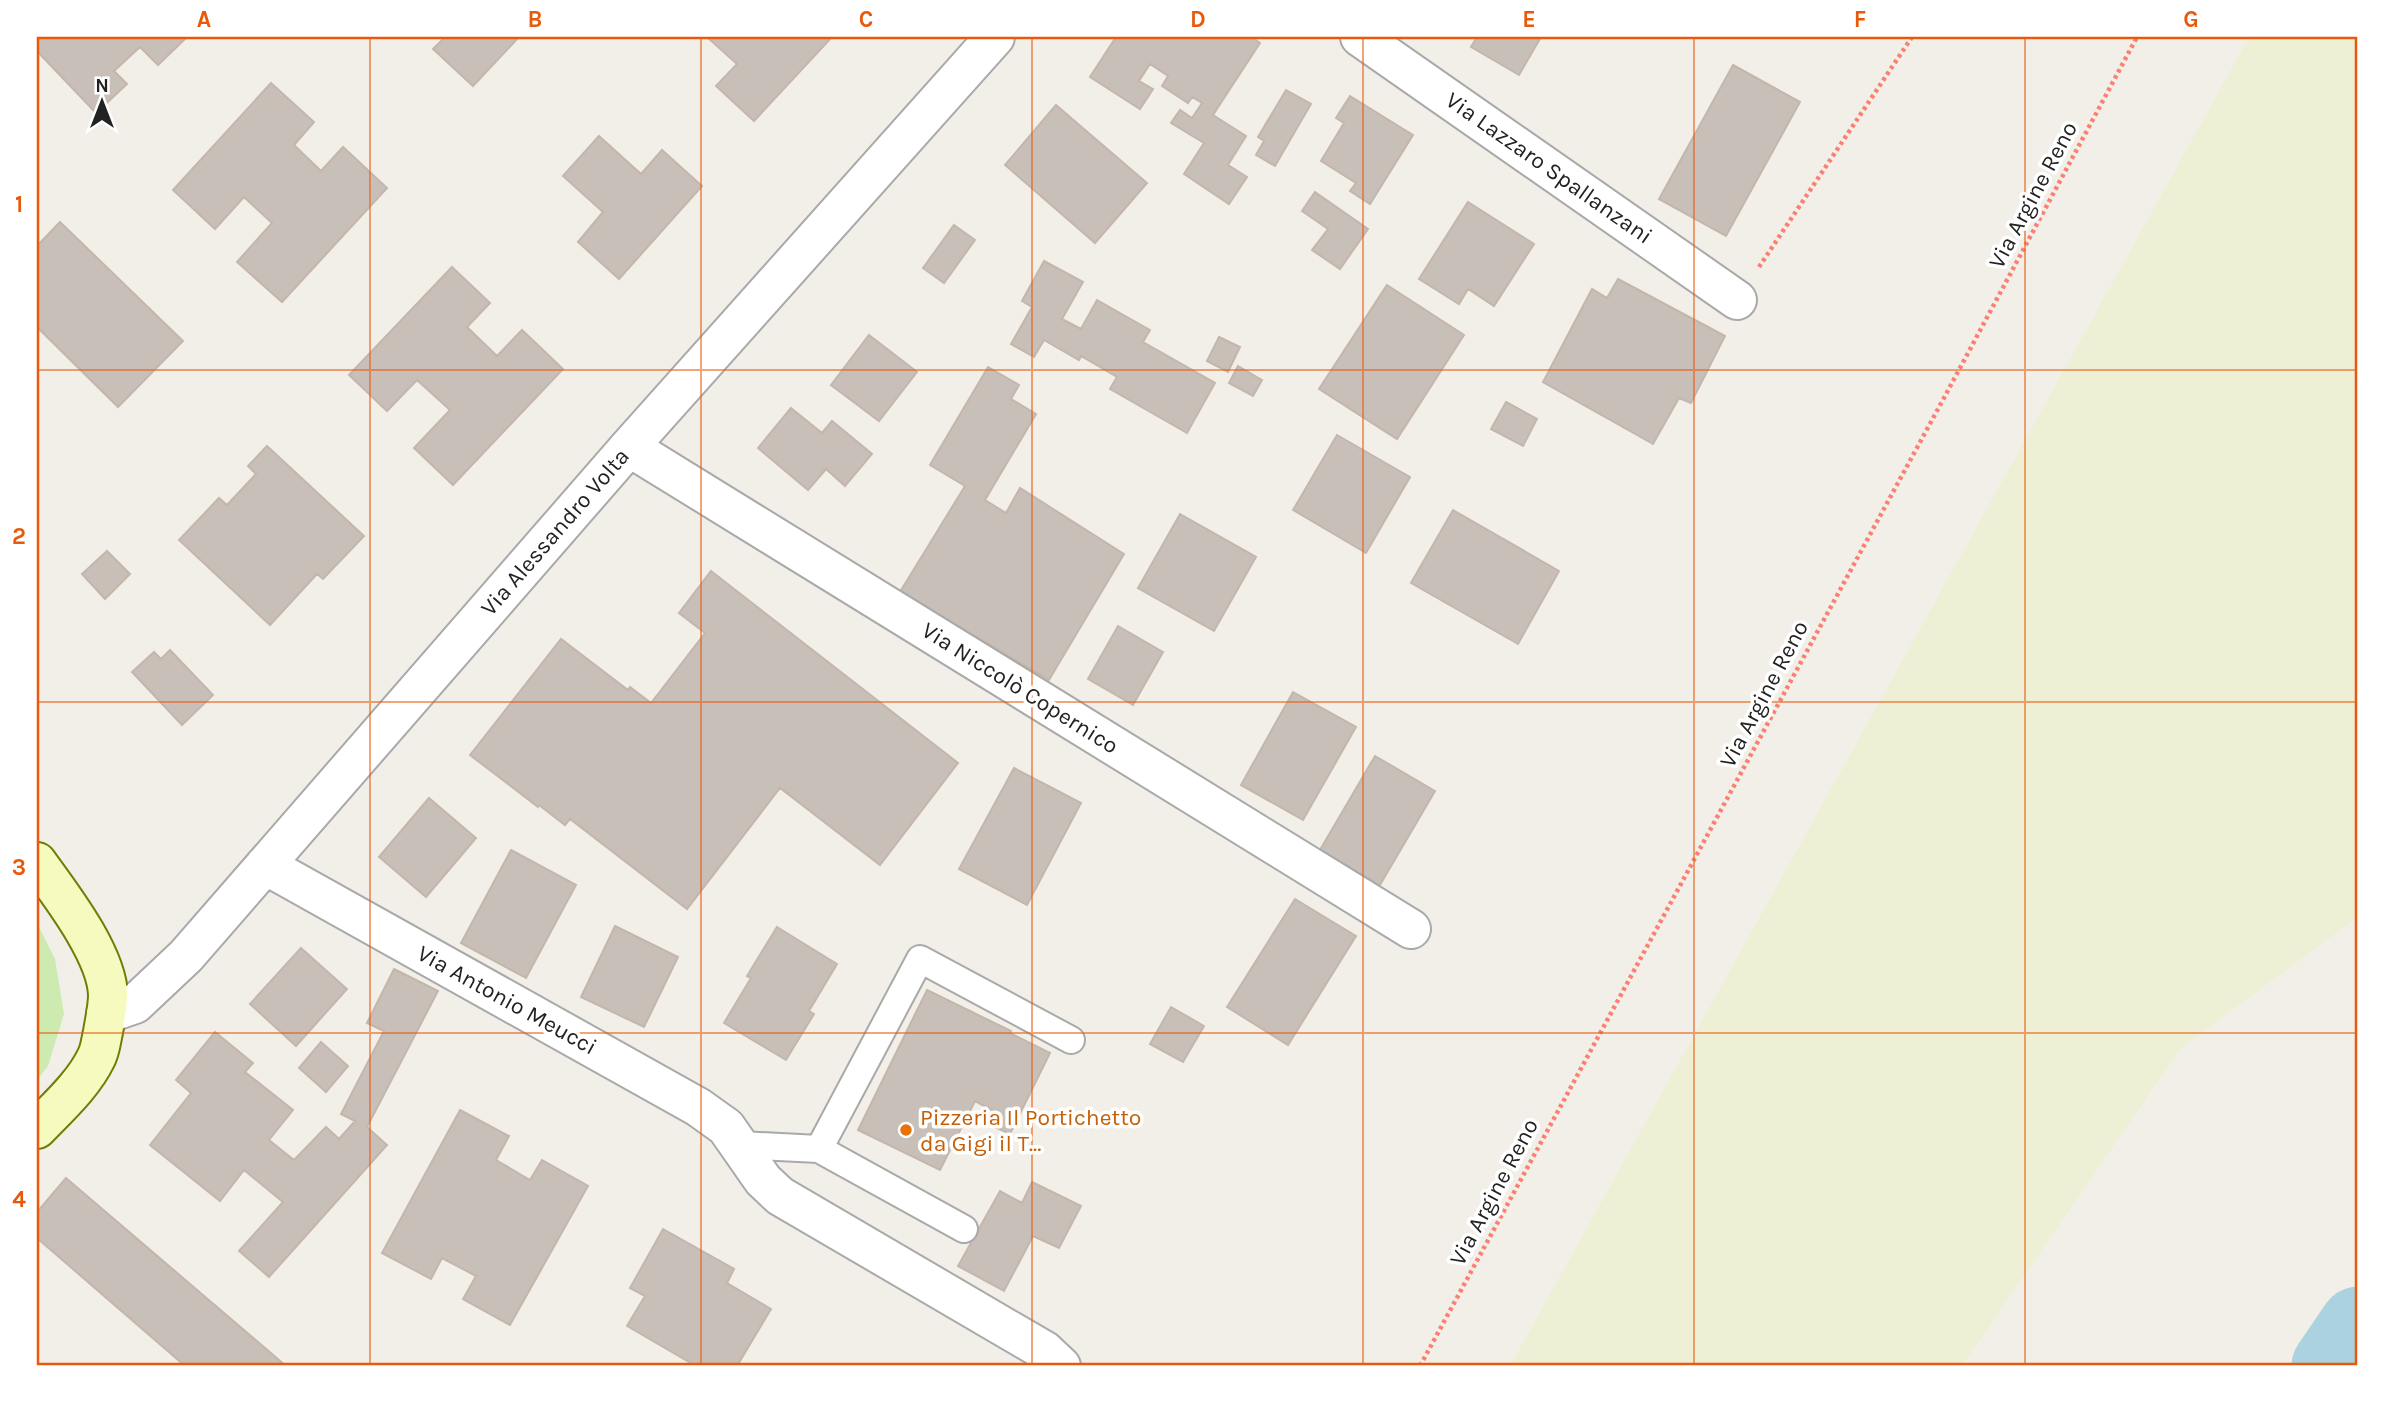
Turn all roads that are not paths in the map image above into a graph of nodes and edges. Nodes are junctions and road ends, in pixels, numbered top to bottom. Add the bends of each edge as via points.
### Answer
1 (995, 37) edge
2 (1360, 37) edge
3 (1737, 299) road end
4 (629, 447) junction
5 (37, 862) edge
6 (265, 865) junction
7 (1411, 929) dead end
8 (106, 1014) junction
9 (1071, 1040) dead end
10 (37, 1129) edge
11 (740, 1145) junction
12 (819, 1149) junction
13 (964, 1229) dead end
14 (1061, 1366) edge

1 - 4 street, Via Alessandro Volta
2 - 3 street, Via Lazzaro Spallanzani
4 - 6 street, Via Alessandro Volta
4 - 7 street, Via Niccolò Copernico
5 - 8 main road via 94,951 108,992
6 - 8 street, Via Alessandro Volta via 155,986 135,1004
6 - 11 street, Via Antonio Meucci via 698,1107 726,1127
8 - 10 main road via 93,1064
9 - 12 lane via 920,959
11 - 12 lane
11 - 14 street, Via Antonio Meucci via 763,1181 780,1196 1045,1351
12 - 13 lane

